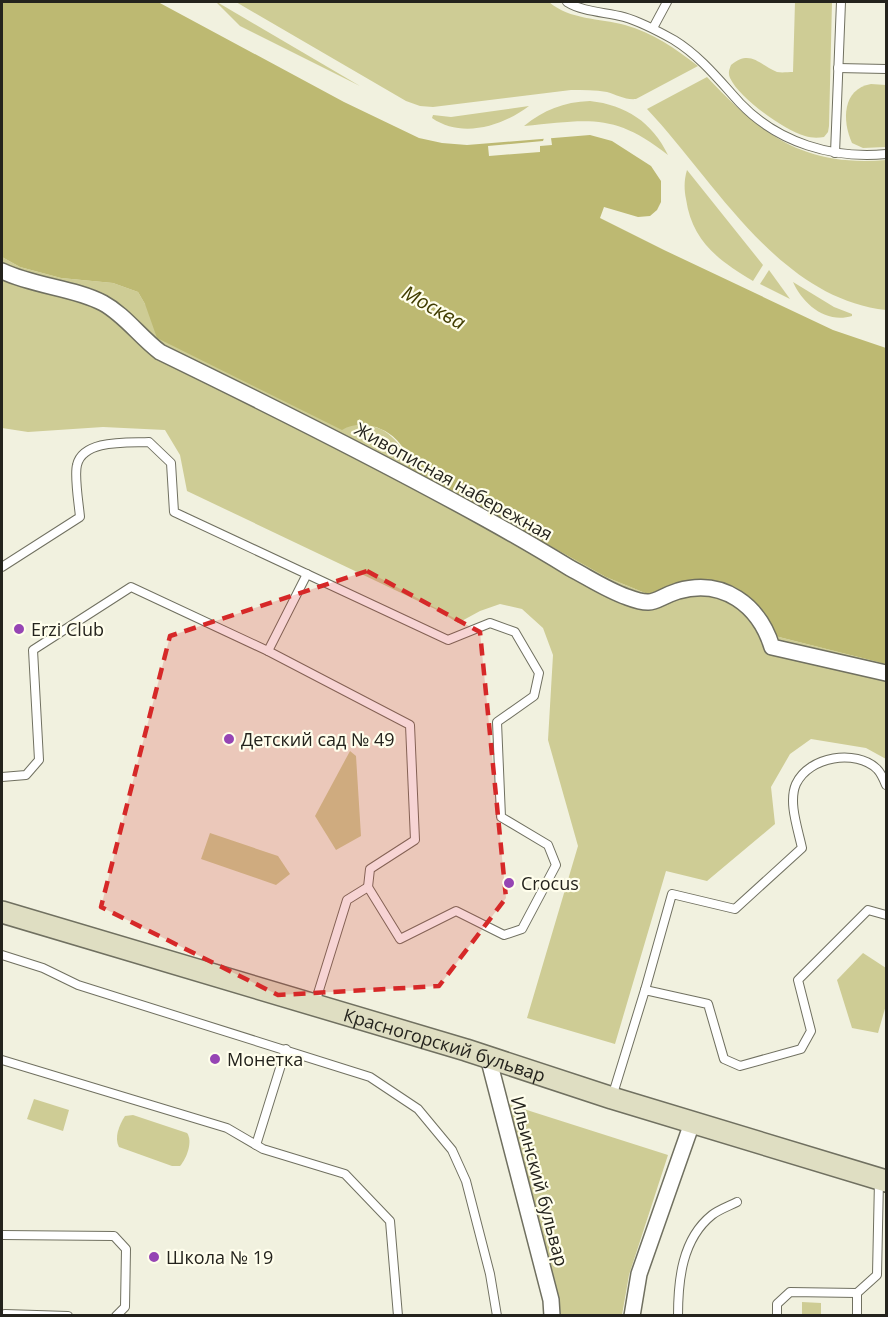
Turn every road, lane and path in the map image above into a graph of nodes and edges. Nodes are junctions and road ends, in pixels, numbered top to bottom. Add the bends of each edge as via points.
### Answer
1 (567, 2) edge
2 (668, 2) edge
3 (841, 2) edge
4 (652, 28) junction
5 (838, 68) junction
6 (886, 69) edge
7 (835, 153) junction
8 (886, 154) edge
9 (2, 272) edge
10 (2, 567) edge
11 (307, 574) junction
12 (268, 651) junction
13 (886, 673) edge
14 (2, 777) edge
15 (886, 785) edge
16 (368, 887) junction
17 (2, 912) edge
18 (886, 915) edge
19 (2, 955) edge
20 (645, 990) junction
21 (315, 1004) junction
22 (286, 1049) junction
23 (488, 1058) junction
24 (2, 1060) edge
25 (612, 1098) junction
26 (692, 1123) junction
27 (256, 1144) junction
28 (883, 1180) edge
29 (737, 1202) dead end
30 (2, 1235) edge
31 (857, 1293) junction
32 (5, 1314) edge
33 (61, 1315) edge
34 (68, 1316) edge
35 (116, 1316) edge
36 (398, 1316) edge
37 (497, 1316) edge
38 (552, 1316) edge
39 (632, 1316) edge
40 (678, 1316) edge
41 (777, 1316) edge
42 (857, 1316) edge

1 - 4 lane
2 - 4 lane
3 - 5 lane
4 - 7 lane via 703,63 763,122 790,139
5 - 6 lane
5 - 7 lane
7 - 8 lane
9 - 13 street, Живописная набережная via 103,303 160,352 338,440 627,597 651,603 692,589 723,592 749,607 764,626 772,647
10 - 11 lane via 80,518 76,465 83,453 98,445 149,442 171,464 174,512
11 - 12 lane
11 - 16 lane via 448,640 490,623 515,632 539,673 534,696 497,722 501,817 548,845 555,865 522,929 504,935 456,911 400,939
12 - 14 lane via 131,587 33,650 39,760 26,775
12 - 16 lane via 410,725 415,840 370,869
15 - 20 lane via 878,770 851,758 834,759 806,771 796,784 794,799 802,848 735,909 672,894
16 - 21 lane via 347,900
17 - 21 main road, Красногорский бульвар
18 - 20 lane via 868,910 798,980 811,1031 801,1049 740,1066 724,1059 708,1004
19 - 22 lane via 43,968 78,986
20 - 25 lane
21 - 23 main road, Красногорский бульвар
22 - 27 lane
22 - 37 lane via 370,1077 418,1109 452,1150 466,1181
23 - 25 main road, Красногорский бульвар
23 - 38 street, Ильинский бульвар
24 - 27 lane via 227,1128
25 - 26 main road, Красногорский бульвар
26 - 28 main road, Красногорский бульвар
26 - 39 street via 639,1274
27 - 36 lane via 345,1174 390,1221
28 - 31 lane via 877,1275
29 - 40 lane via 712,1215 695,1235 682,1262
30 - 35 lane via 114,1236 126,1249 125,1307
31 - 41 lane via 790,1292 777,1304
31 - 42 lane
32 - 33 lane
33 - 34 lane

